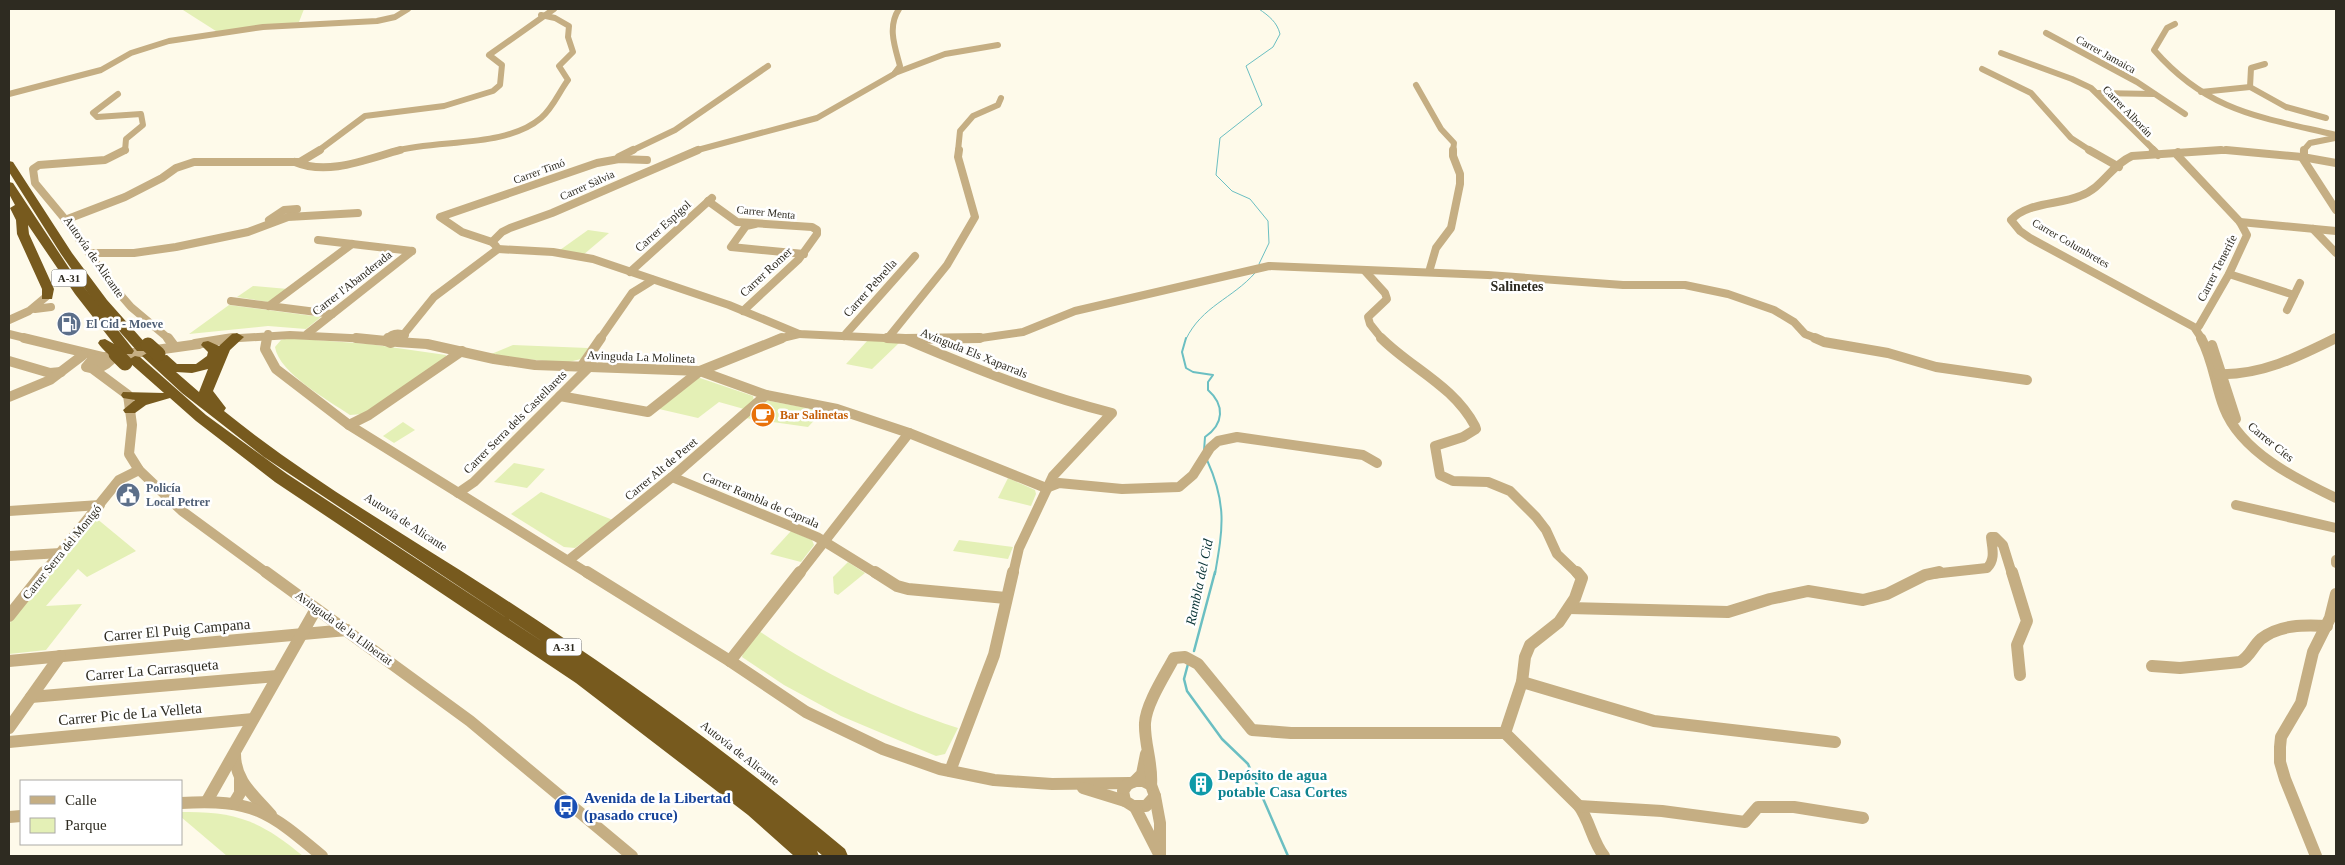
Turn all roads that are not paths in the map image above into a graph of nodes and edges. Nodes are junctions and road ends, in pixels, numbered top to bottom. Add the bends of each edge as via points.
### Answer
1 (408, 9) edge
2 (554, 9) edge
3 (899, 9) edge
4 (541, 15) junction
5 (2175, 24) dead end
6 (2046, 33) dead end
7 (998, 46) dead end
8 (2001, 53) dead end
9 (2265, 64) dead end
10 (768, 66) dead end
11 (1982, 69) dead end
12 (894, 74) junction
13 (1416, 85) dead end
14 (2250, 88) junction
15 (2098, 92) junction
16 (2200, 92) junction
17 (9, 94) edge
18 (118, 94) dead end
19 (2155, 94) junction
20 (1001, 98) dead end
21 (2185, 114) dead end
22 (2326, 118) dead end
23 (2336, 136) edge
24 (2177, 153) junction
25 (2157, 154) junction
26 (2305, 158) junction
27 (611, 160) junction
28 (647, 160) dead end
29 (295, 162) junction
30 (9, 164) edge
31 (2336, 164) edge
32 (2118, 167) junction
33 (9, 185) edge
34 (18, 199) junction
35 (711, 201) joint
36 (2336, 203) edge
37 (296, 209) dead end
38 (700, 210) junction
39 (2336, 210) edge
40 (722, 212) junction
41 (358, 213) dead end
42 (441, 215) joint
43 (65, 220) junction
44 (2240, 222) junction
45 (745, 224) junction
46 (812, 227) joint
47 (2314, 229) junction
48 (2336, 230) edge
49 (241, 233) junction
50 (318, 240) dead end
51 (352, 244) junction
52 (495, 246) junction
53 (89, 253) junction
54 (2336, 253) edge
55 (804, 254) junction
56 (915, 256) dead end
57 (1365, 271) junction
58 (630, 272) junction
59 (1429, 272) junction
60 (2228, 274) junction
61 (653, 280) junction
62 (2300, 283) dead end
63 (2294, 295) junction
64 (231, 300) dead end
65 (49, 302) joint
66 (269, 306) junction
67 (2287, 310) dead end
68 (743, 311) junction
69 (332, 314) junction
70 (13, 318) edge
71 (9, 325) edge
72 (2196, 326) junction
73 (9, 334) edge
74 (307, 334) junction
75 (799, 334) junction
76 (243, 336) junction
77 (844, 336) junction
78 (20, 337) junction
79 (397, 337) junction
80 (888, 338) junction
81 (2336, 338) edge
82 (905, 339) junction
83 (267, 340) junction
84 (9, 343) edge
85 (174, 346) junction
86 (210, 348) junction
87 (462, 351) junction
88 (126, 354) junction
89 (85, 360) junction
90 (9, 362) edge
91 (585, 367) junction
92 (62, 372) junction
93 (700, 372) junction
94 (2219, 375) junction
95 (105, 376) junction
96 (2027, 380) dead end
97 (128, 394) junction
98 (766, 395) junction
99 (560, 396) junction
100 (9, 397) edge
101 (159, 397) junction
102 (130, 410) junction
103 (201, 418) junction
104 (227, 420) junction
105 (349, 425) junction
106 (909, 433) junction
107 (1377, 463) dead end
108 (139, 470) junction
109 (672, 477) junction
110 (1046, 488) junction
111 (458, 493) junction
112 (2336, 494) edge
113 (2336, 498) edge
114 (100, 505) junction
115 (2236, 506) dead end
116 (9, 511) edge
117 (2336, 528) edge
118 (823, 542) junction
119 (61, 553) junction
120 (9, 556) edge
121 (570, 560) junction
122 (2336, 594) edge
123 (1006, 598) junction
124 (13, 605) edge
125 (1569, 608) junction
126 (316, 609) junction
127 (9, 616) edge
128 (2327, 626) junction
129 (347, 630) junction
130 (299, 636) junction
131 (60, 656) junction
132 (9, 661) edge
133 (730, 661) junction
134 (2152, 666) dead end
135 (2020, 675) dead end
136 (277, 676) junction
137 (1522, 682) junction
138 (31, 697) junction
139 (253, 719) junction
140 (9, 728) edge
141 (1504, 733) junction
142 (1147, 740) junction
143 (9, 742) edge
144 (1835, 742) dead end
145 (236, 751) junction
146 (950, 771) junction
147 (240, 779) junction
148 (1133, 781) junction
149 (1063, 784) junction
150 (1153, 791) junction
151 (207, 801) junction
152 (182, 803) edge
153 (234, 803) junction
154 (1130, 804) junction
155 (1579, 806) junction
156 (272, 816) junction
157 (1863, 818) dead end
158 (322, 856) edge
159 (632, 856) edge
160 (809, 856) edge
161 (838, 856) edge
162 (1160, 856) edge
163 (1604, 856) edge
164 (2316, 856) edge

1 - 17 street via 395,17 377,21 263,27 157,44 131,53 101,70
2 - 4 street
3 - 12 street via 893,30 900,66
4 - 29 street via 530,27 500,44 490,55 502,65 500,85 493,91 444,106 365,116 307,159
4 - 29 street via 569,26 568,37 574,52 559,66 568,80 559,96 534,124 503,136 419,146 346,165 307,168
5 - 16 street via 2167,28 2154,50 2182,80
6 - 19 street, Carrer Jamaica
7 - 12 street, Carrer Sàlvia via 968,48 933,56
8 - 15 street, Carrer Alborán via 2078,79
9 - 14 street via 2251,68
10 - 27 street via 676,130
11 - 32 street via 2031,93 2072,138
12 - 52 street, Carrer Sàlvia via 817,118 695,151 510,228 502,232
13 - 59 street via 1441,129 1454,142 1454,161 1460,174 1451,228 1432,254
14 - 16 street
14 - 22 street via 2288,109
15 - 19 street, Carrer Jamaica
15 - 25 street, Carrer Alborán
16 - 23 street via 2254,117
18 - 43 street via 93,113 98,117 141,114 143,125 126,139 125,152 102,162 47,163 33,169 35,183
19 - 21 street, Carrer Jamaica
20 - 80 street via 998,105 973,116 960,131 958,157 975,217 966,238
23 - 26 street via 2310,143 2303,152
24 - 25 street, Carrer Columbretes
24 - 26 street, Carrer Columbretes
24 - 44 street, Carrer Tenerife
25 - 32 street, Carrer Columbretes via 2130,160
26 - 31 street, Carrer Columbretes
26 - 36 street
26 - 39 street
27 - 28 street, Carrer Timó
27 - 42 street, Carrer Timó
29 - 43 street via 194,162 182,165 140,191
30 - 88 highway, Autovía de Alicante / A-31 via 102,303
32 - 72 street, Carrer Columbretes via 2095,195 2024,216 2018,222 2034,236
33 - 34 highway, Autovía de Alicante / A-31
34 - 65 highway via 15,205 22,220 23,234 48,289
34 - 88 highway, Autovía de Alicante / A-31 via 50,252
35 - 38 street, Carrer Espígol
35 - 40 street, Carrer Menta
37 - 49 street via 284,210
38 - 40 street, Carrer Menta
38 - 58 street, Carrer Espígol
40 - 45 street, Carrer Menta via 730,219
41 - 49 street via 288,217
42 - 52 street, Avinguda Els Xaparrals via 462,232
43 - 53 street
44 - 47 street
44 - 60 street, Carrer Tenerife via 2247,235
45 - 46 street, Carrer Menta
45 - 55 street via 731,245 733,249
46 - 55 street, Carrer Romer via 817,234
47 - 48 street
47 - 54 street
49 - 53 street via 146,252
50 - 51 street
51 - 66 street
51 - 69 street, Carrer l'Abanderada via 412,251
52 - 58 street, Avinguda Els Xaparrals via 571,254
52 - 79 street, Carrer Sàlvia via 448,285
53 - 85 street via 131,307
55 - 68 street, Carrer Romer
56 - 77 street, Carrer Pebrella
57 - 59 street
57 - 82 street via 1269,266 1075,311 1023,332 974,339
57 - 125 street via 1387,299 1368,317 1370,329 1397,354 1432,377 1475,426 1470,435 1435,446 1440,475 1464,482 1497,484 1529,510 1544,528 1557,554 1582,578
58 - 61 street, Avinguda Els Xaparrals
59 - 96 street via 1702,288 1750,300 1774,310 1794,322 1805,334 1824,342 1888,353 1936,367
60 - 63 street
60 - 72 street, Carrer Tenerife
61 - 68 street, Avinguda Els Xaparrals
61 - 91 street, Carrer Serra dels Castellarets via 632,293
62 - 63 street
63 - 67 street
64 - 66 street
65 - 70 street
66 - 69 street
68 - 75 street, Avinguda Els Xaparrals
69 - 74 street, Carrer l'Abanderada
70 - 71 street
72 - 94 street, Carrer Cíes
73 - 78 street
74 - 79 street, Avinguda La Molineta
74 - 83 street, Avinguda La Molineta via 289,333
75 - 77 street, Avinguda Els Xaparrals
75 - 93 street
76 - 83 street
76 - 86 street
76 - 86 highway via 224,348
77 - 80 street, Avinguda Els Xaparrals
78 - 84 street
78 - 89 street
79 - 87 street, Avinguda La Molineta
80 - 82 street, Avinguda Els Xaparrals
81 - 94 street via 2263,369 2245,374
82 - 110 street, Avinguda Els Xaparrals via 1005,381 1112,413 1069,457
83 - 105 street via 269,358 276,369
85 - 86 street
85 - 88 street
86 - 88 highway via 214,358 211,362 189,370
86 - 104 highway via 206,391
87 - 91 street, Avinguda La Molineta via 535,365
87 - 105 street via 369,415
88 - 89 street
88 - 95 street via 104,369
88 - 101 highway
88 - 103 highway, Autovía de Alicante / A-31
88 - 104 highway, Autovía de Alicante / A-31
89 - 92 street
89 - 95 street
90 - 92 street via 50,373
91 - 93 street, Avinguda La Molineta
91 - 99 street, Carrer Serra dels Castellarets
92 - 100 street via 28,391
93 - 98 street, Avinguda La Molineta
93 - 99 street via 648,412
94 - 112 street, Carrer Cíes via 2232,411 2245,433 2296,472
94 - 113 street, Carrer Cíes via 2227,417 2246,440 2298,479
95 - 97 street
97 - 101 highway
97 - 102 street, Avinguda de la Llibertat
98 - 106 street, Avinguda La Molineta via 837,408
98 - 109 street, Carrer Alt de Peret
99 - 111 street, Carrer Serra dels Castellarets via 474,482
101 - 102 highway via 141,402
101 - 103 highway via 188,415
102 - 108 street, Avinguda de la Llibertat via 132,425 128,454
103 - 160 highway, Autovía de Alicante / A-31 via 281,478 583,678 755,809
104 - 161 highway, Autovía de Alicante / A-31 via 288,467 605,675 720,759
105 - 111 street
106 - 110 street, Avinguda La Molineta
106 - 118 street
107 - 110 street via 1363,455 1237,437 1218,441 1193,476 1179,487 1122,489 1059,483
108 - 114 street, Carrer Serra del Montgó via 119,480
108 - 126 street, Avinguda de la Llibertat via 182,511
109 - 118 street, Carrer Rambla de Caprala
109 - 121 street, Carrer Alt de Peret
110 - 123 street via 1018,548
111 - 121 street
114 - 116 street
114 - 119 street, Carrer Serra del Montgó
115 - 117 street
118 - 123 street, Carrer Rambla de Caprala via 897,586
118 - 133 street
119 - 120 street
119 - 124 street, Carrer Serra del Montgó
121 - 133 street
122 - 128 street
123 - 146 street via 994,655
124 - 127 street, Carrer Serra del Montgó
125 - 135 street via 1728,612 1808,591 1863,600 1887,594 1914,579 1939,571 1987,568 1993,558 1991,537 1995,537 2003,545 2027,621 2018,645
125 - 137 street via 1559,622 1530,645 1524,657
126 - 129 street, Avinguda de la Llibertat
126 - 130 street
128 - 134 street via 2281,627 2260,641 2240,662 2180,668
128 - 164 street via 2313,652 2301,703 2281,737 2280,747 2284,778
129 - 130 street, Carrer El Puig Campana
129 - 159 street, Avinguda de la Llibertat via 470,721
130 - 131 street, Carrer El Puig Campana
130 - 136 street
131 - 132 street, Carrer El Puig Campana
131 - 138 street
133 - 146 street via 781,697 832,726
136 - 138 street, Carrer La Carrasqueta
136 - 139 street
137 - 141 street
137 - 144 street via 1654,721
138 - 140 street
139 - 143 street, Carrer Pic de La Velleta
139 - 145 street
141 - 142 street via 1291,733 1252,730 1198,664 1185,657 1174,658 1163,677 1145,722
141 - 155 street
142 - 148 street via 1142,774
142 - 150 street
145 - 147 street via 235,769
145 - 151 street
146 - 149 street via 975,777
147 - 153 street via 240,793
147 - 156 street
148 - 149 street
148 - 150 street via 1144,781
148 - 154 street via 1123,791
149 - 154 street
150 - 154 street via 1148,805
150 - 162 street via 1160,823
151 - 152 street
151 - 153 street
153 - 156 street
154 - 162 street
155 - 157 street via 1662,811 1745,822 1758,807 1794,807
155 - 163 street via 1589,820 1592,840
156 - 158 street

